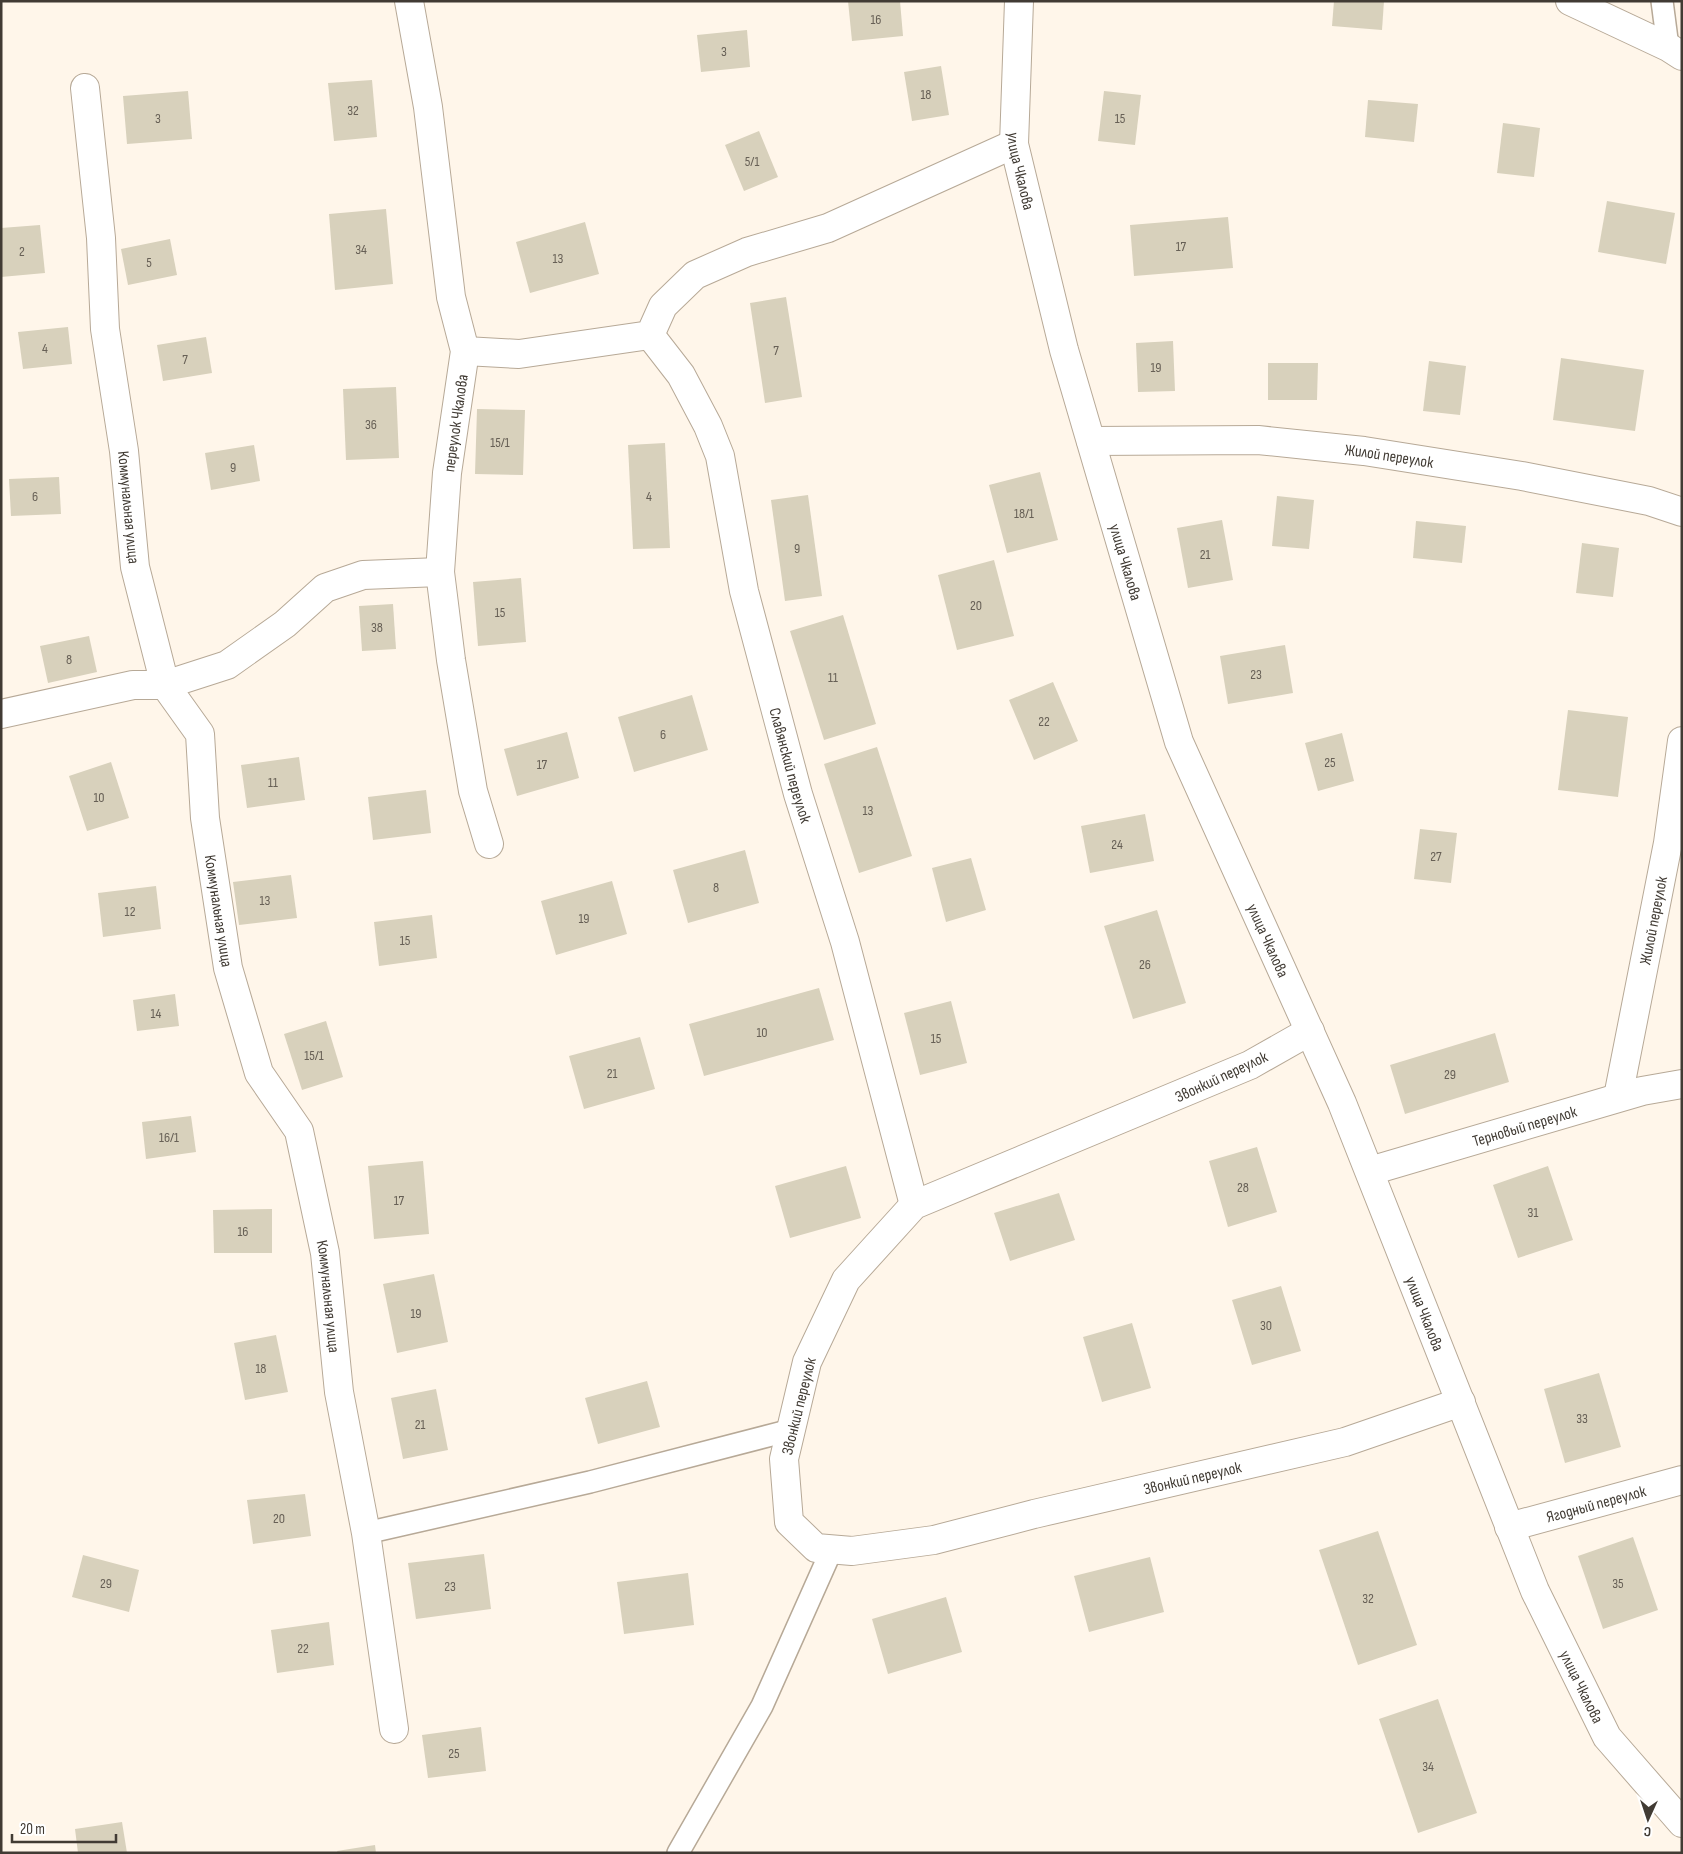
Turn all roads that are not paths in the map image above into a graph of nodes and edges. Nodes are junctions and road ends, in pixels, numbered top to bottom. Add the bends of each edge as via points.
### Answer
1 (409, 1) edge
2 (1019, 1) edge
3 (1570, 1) edge
4 (1662, 1) edge
5 (1675, 51) edge
6 (85, 88) dead end
7 (1014, 144) junction
8 (650, 335) junction
9 (465, 351) junction
10 (1091, 441) junction
11 (1682, 512) edge
12 (440, 572) junction
13 (165, 685) junction
14 (1, 714) edge
15 (1682, 741) edge
16 (489, 844) dead end
17 (1310, 1031) junction
18 (1682, 1084) edge
19 (1618, 1097) junction
20 (1370, 1171) junction
21 (914, 1205) junction
22 (1461, 1402) junction
23 (791, 1430) junction
24 (1682, 1480) edge
25 (1509, 1527) junction
26 (366, 1534) junction
27 (832, 1549) junction
28 (394, 1729) dead end
29 (1682, 1823) edge
30 (678, 1853) edge

1 - 9 street, переулок Чкалова via 428,107 451,297
2 - 7 street, улица Чкалова
3 - 5 street
4 - 5 lane
6 - 13 street, Коммунальная улица via 101,238 105,329 124,451 135,567
7 - 8 street via 828,228 747,252 695,275 663,306
7 - 10 street, улица Чкалова via 1064,350
8 - 9 street via 519,354
8 - 21 street, Славянский переулок via 681,374 720,456 744,591 798,794 845,942
9 - 12 street, переулок Чкалова via 447,473
10 - 11 street, Жилой переулок via 1258,440 1364,451 1522,476 1648,501
10 - 17 street, улица Чкалова via 1179,742
12 - 13 street via 362,575 325,588 284,624 227,665
12 - 16 street, переулок Чкалова via 473,792
13 - 14 street via 133,685
13 - 26 street, Коммунальная улица via 200,734 205,818 228,968 259,1073 299,1130 325,1253 339,1392
15 - 19 street, Жилой переулок via 1668,842
17 - 20 street, улица Чкалова
17 - 21 street, Звонкий переулок via 1250,1065
18 - 19 street, Терновый переулок
19 - 20 street, Терновый переулок
20 - 22 street, улица Чкалова
21 - 23 street, Звонкий переулок via 846,1280 807,1362
22 - 25 street, улица Чкалова
22 - 27 street, Звонкий переулок via 1345,1442 934,1540 852,1551
23 - 26 lane via 590,1482
23 - 27 street, Звонкий переулок via 784,1459 789,1522 816,1548
24 - 25 street, Ягодный переулок
25 - 29 street, улица Чкалова via 1536,1591 1607,1737
26 - 28 street, Коммунальная улица
27 - 30 lane via 762,1706

